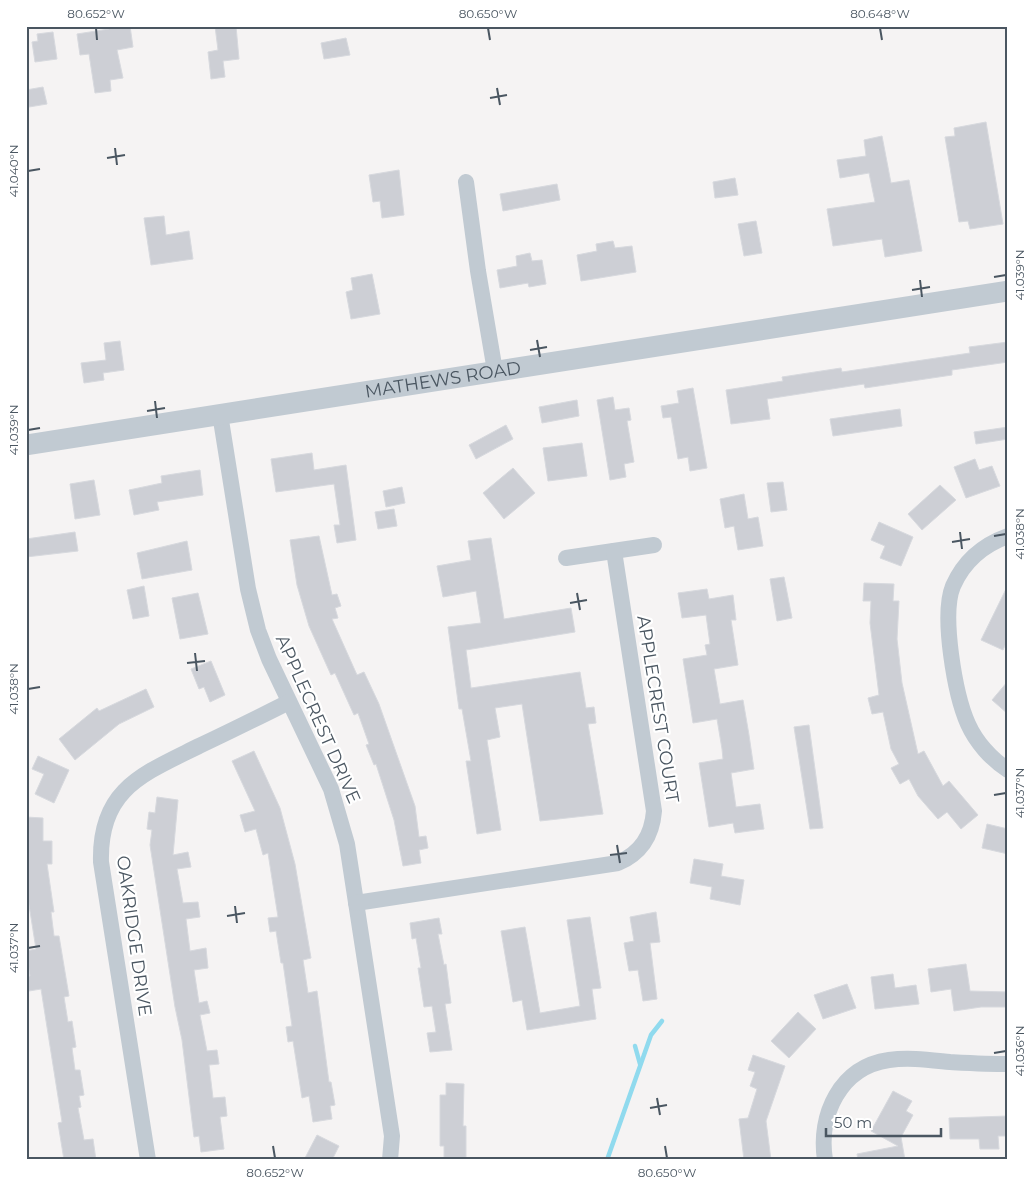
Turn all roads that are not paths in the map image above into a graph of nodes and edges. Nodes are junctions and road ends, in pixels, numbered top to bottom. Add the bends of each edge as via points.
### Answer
1 (466, 182) dead end
2 (1008, 291) edge
3 (495, 371) junction
4 (220, 414) junction
5 (26, 445) edge
6 (1008, 536) edge
7 (654, 545) dead end
8 (614, 550) junction
9 (566, 558) dead end
10 (289, 702) junction
11 (1008, 770) edge
12 (356, 903) junction
13 (1008, 1064) edge
14 (148, 1160) edge
15 (390, 1160) edge
16 (824, 1160) edge

1 - 3 street
2 - 3 street, MATHEWS ROAD
3 - 4 street, MATHEWS ROAD
4 - 5 street, MATHEWS ROAD
4 - 10 street, APPLECREST DRIVE via 248,589 258,630
6 - 11 street via 974,555 962,569 953,586 947,622 961,704 968,725 979,743
7 - 8 street
8 - 9 street
8 - 12 street, APPLECREST COURT via 654,811 653,825 644,844 618,863
10 - 12 street, APPLECREST DRIVE via 331,789 347,844
10 - 14 street, OAKRIDGE DRIVE via 134,780 110,810 103,829 101,862
12 - 15 street, APPLECREST DRIVE via 392,1136
13 - 16 street via 908,1058 888,1060 860,1070 838,1091 830,1105 822,1140

